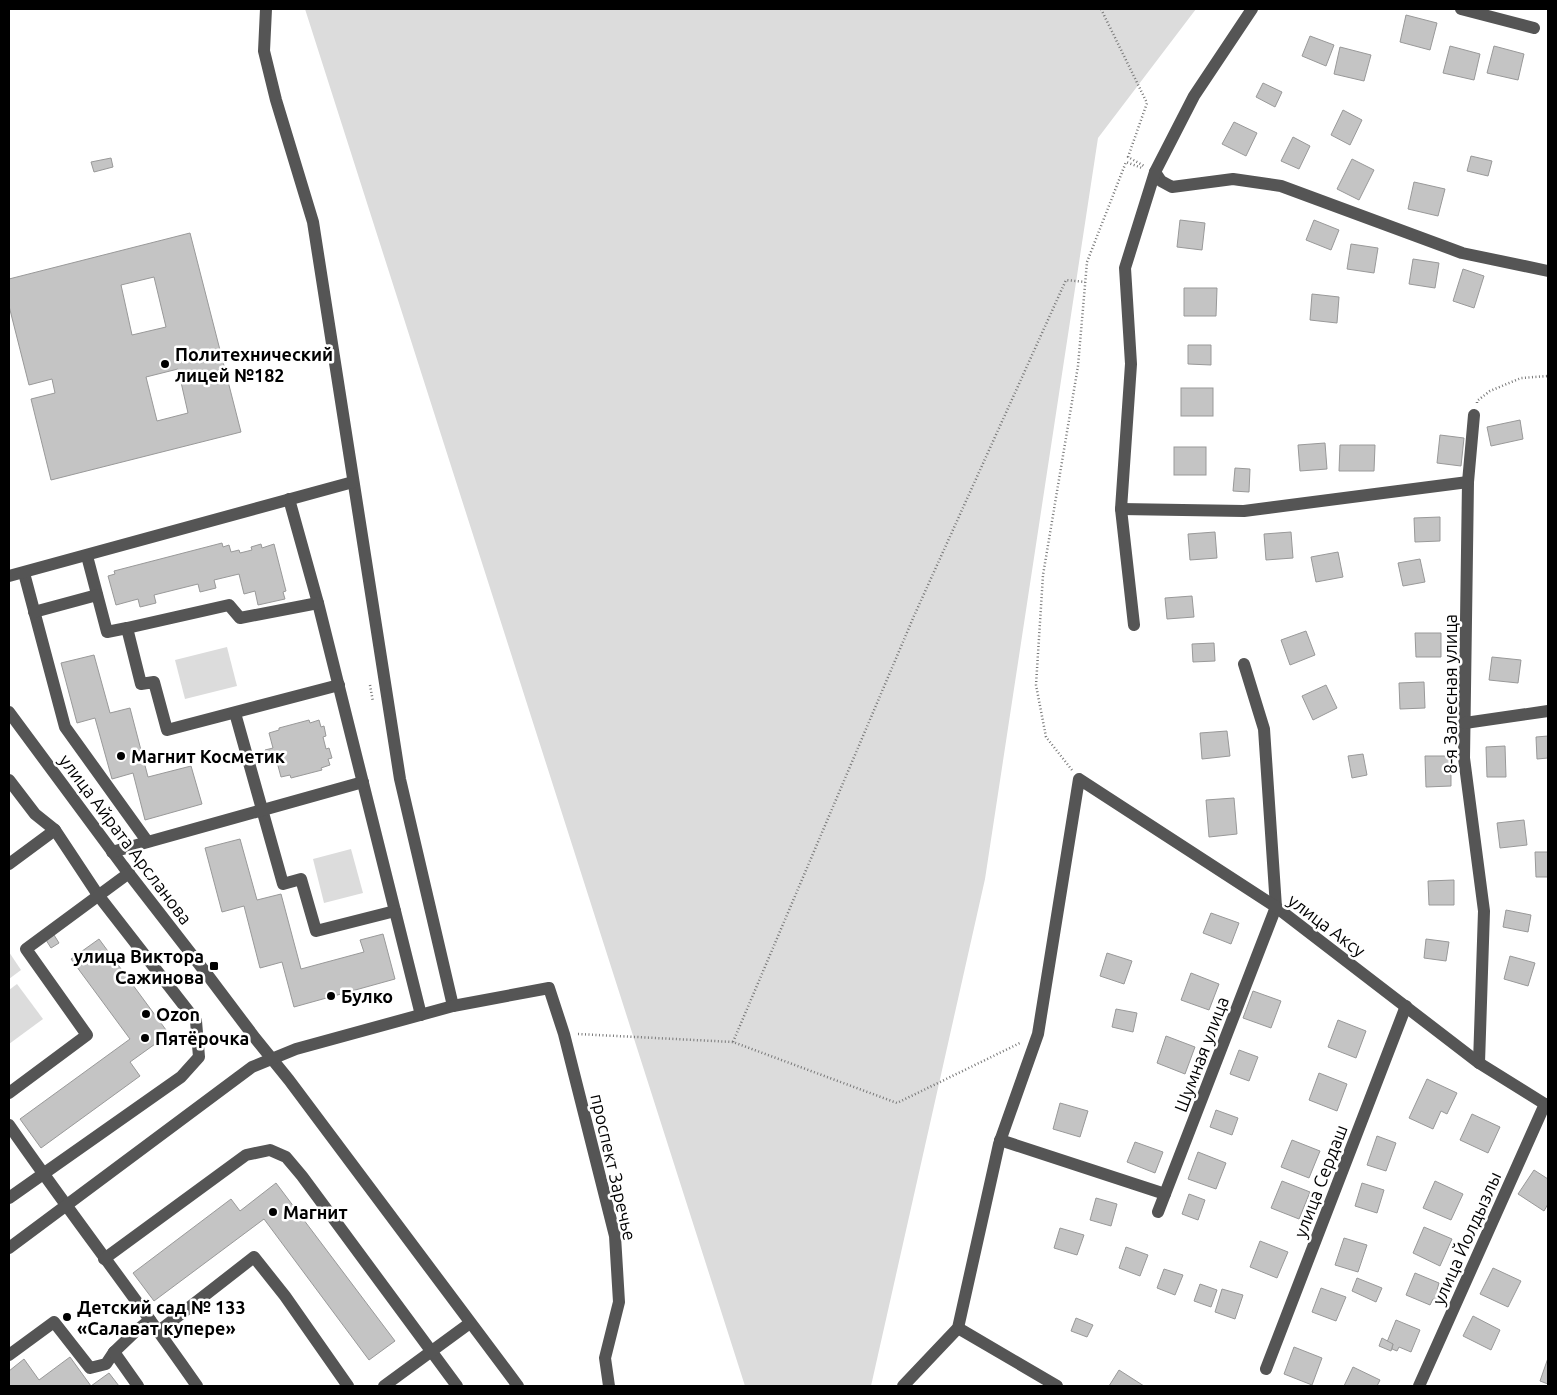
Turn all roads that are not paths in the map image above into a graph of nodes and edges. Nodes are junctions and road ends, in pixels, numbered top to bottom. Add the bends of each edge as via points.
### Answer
1 (266, 9) edge
2 (1252, 9) edge
3 (1460, 9) edge
4 (1534, 28) dead end
5 (1155, 172) junction
6 (1548, 271) edge
7 (1474, 415) road end
8 (353, 482) junction
9 (1468, 482) junction
10 (289, 499) junction
11 (1121, 509) junction
12 (87, 556) junction
13 (24, 573) junction
14 (9, 576) edge
15 (97, 595) junction
16 (318, 603) junction
17 (34, 612) junction
18 (1134, 625) dead end
19 (127, 628) junction
20 (1244, 664) dead end
21 (339, 685) junction
22 (1548, 711) edge
23 (9, 712) edge
24 (235, 713) junction
25 (1465, 723) junction
26 (9, 780) edge
27 (363, 782) junction
28 (262, 810) junction
29 (56, 830) junction
30 (147, 841) junction
31 (112, 852) junction
32 (9, 864) edge
33 (129, 873) junction
34 (98, 895) junction
35 (1276, 908) junction
36 (395, 911) junction
37 (453, 1006) junction
38 (1406, 1006) junction
39 (421, 1015) junction
40 (271, 1058) junction
41 (1479, 1063) junction
42 (9, 1093) edge
43 (1547, 1105) edge
44 (9, 1125) edge
45 (1000, 1140) junction
46 (14, 1142) edge
47 (43, 1174) junction
48 (1165, 1194) junction
49 (9, 1198) edge
50 (66, 1206) junction
51 (1158, 1212) dead end
52 (9, 1248) edge
53 (104, 1259) junction
54 (150, 1320) junction
55 (470, 1323) junction
56 (958, 1328) junction
57 (159, 1331) junction
58 (431, 1350) junction
59 (114, 1352) junction
60 (9, 1355) edge
61 (1266, 1369) dead end
62 (138, 1386) edge
63 (197, 1386) edge
64 (348, 1386) edge
65 (384, 1386) edge
66 (457, 1386) edge
67 (518, 1386) edge
68 (609, 1386) edge
69 (902, 1386) edge
70 (1057, 1386) edge
71 (1419, 1386) edge

1 - 8 street via 264,51 313,222
2 - 5 street via 1194,96
3 - 4 street
5 - 6 street via 1172,187 1233,179 1281,186 1462,253
5 - 11 street via 1125,268 1131,364
7 - 9 street, 8-я Залесная улица
8 - 10 street
8 - 37 street via 400,779
9 - 11 street via 1244,511
9 - 25 street, 8-я Залесная улица
10 - 12 street
10 - 16 street
11 - 18 street
12 - 13 street
12 - 15 street
13 - 14 street
13 - 17 street
15 - 17 street
15 - 19 street via 107,632
16 - 19 street via 240,618 229,605
16 - 21 street
17 - 30 street via 64,727
19 - 24 street via 140,684 154,682 167,730
20 - 35 street via 1264,728
21 - 24 street
21 - 27 street
22 - 25 street
23 - 31 street, улица Айрата Арсланова
24 - 28 street
25 - 41 street, 8-я Залесная улица via 1464,758 1484,911
26 - 29 street via 35,814
27 - 28 street
27 - 36 street
28 - 30 street
28 - 36 street via 283,884 301,880 316,931
29 - 32 street
29 - 34 street
30 - 31 street
31 - 33 street, улица Айрата Арсланова
33 - 34 street
33 - 40 street, улица Айрата Арсланова
34 - 42 street via 26,949 87,1035
34 - 47 street via 196,1021 199,1057 181,1077
35 - 38 street, улица Аксу
35 - 45 street, улица Аксу via 1079,779 1038,1034
35 - 48 street, Шумная улица
36 - 39 street
37 - 39 street
37 - 68 street, проспект Заречье via 549,988 564,1034 615,1236 619,1302 605,1358
38 - 41 street, улица Аксу
38 - 61 street, улица Сердаш
39 - 40 street
40 - 50 street via 252,1067
40 - 55 street, улица Айрата Арсланова
41 - 43 street, улица Аксу
43 - 71 street, улица Йолдызлы
44 - 46 street
45 - 48 street
45 - 56 street
46 - 47 street
47 - 49 street
47 - 50 street
48 - 51 street, Шумная улица
50 - 52 street
50 - 53 street
53 - 54 street
53 - 58 street via 246,1155 270,1150 286,1156
54 - 57 street
54 - 59 street
55 - 58 street
55 - 67 street, улица Айрата Арсланова
56 - 69 street
56 - 70 street
57 - 63 street
57 - 64 street via 254,1257
58 - 65 street
58 - 66 street
59 - 60 street via 106,1364 90,1368 54,1322
59 - 62 street

